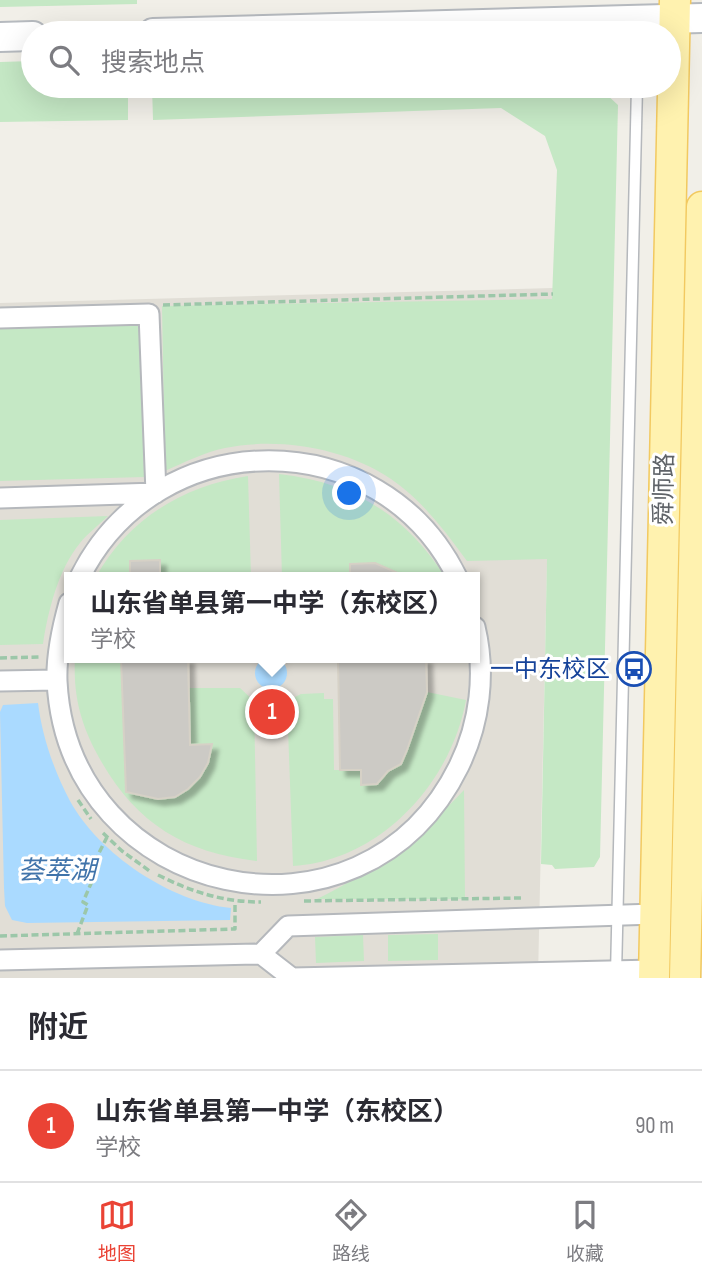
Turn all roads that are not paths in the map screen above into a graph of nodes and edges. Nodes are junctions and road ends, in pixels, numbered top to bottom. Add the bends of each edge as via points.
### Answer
1 (639, 11) dead end
2 (684, 12) edge
3 (456, 21) edge
4 (639, 21) edge
5 (0, 37) edge
6 (21, 37) edge
7 (637, 98) edge
8 (702, 207) edge
9 (0, 318) edge
10 (156, 493) junction
11 (0, 498) edge
12 (83, 572) edge
13 (454, 572) edge
14 (697, 615) edge
15 (64, 622) edge
16 (480, 663) edge
17 (0, 681) edge
18 (57, 681) junction
19 (617, 914) junction
20 (655, 914) junction
21 (261, 954) junction
22 (0, 960) edge
23 (691, 969) edge
24 (654, 974) edge
25 (616, 978) edge

1 - 4 lane
2 - 3 main road
2 - 20 main road, 舜师路
5 - 6 main road
7 - 19 lane
8 - 14 main road, 舜师路
9 - 10 street via 149,314
10 - 11 street
10 - 12 street via 115,526
10 - 13 street via 189,475 236,462 285,460 333,469 377,489 416,519
14 - 23 main road, 舜师路
15 - 18 street
16 - 18 street via 480,697 469,745 447,789 416,826 378,856 333,876 286,885 225,880 190,870 147,847 111,814 83,774 64,729
17 - 18 street
19 - 20 street
19 - 21 street via 288,926
19 - 25 lane
20 - 24 main road, 舜师路
21 - 22 street
21 - 24 street via 292,978

